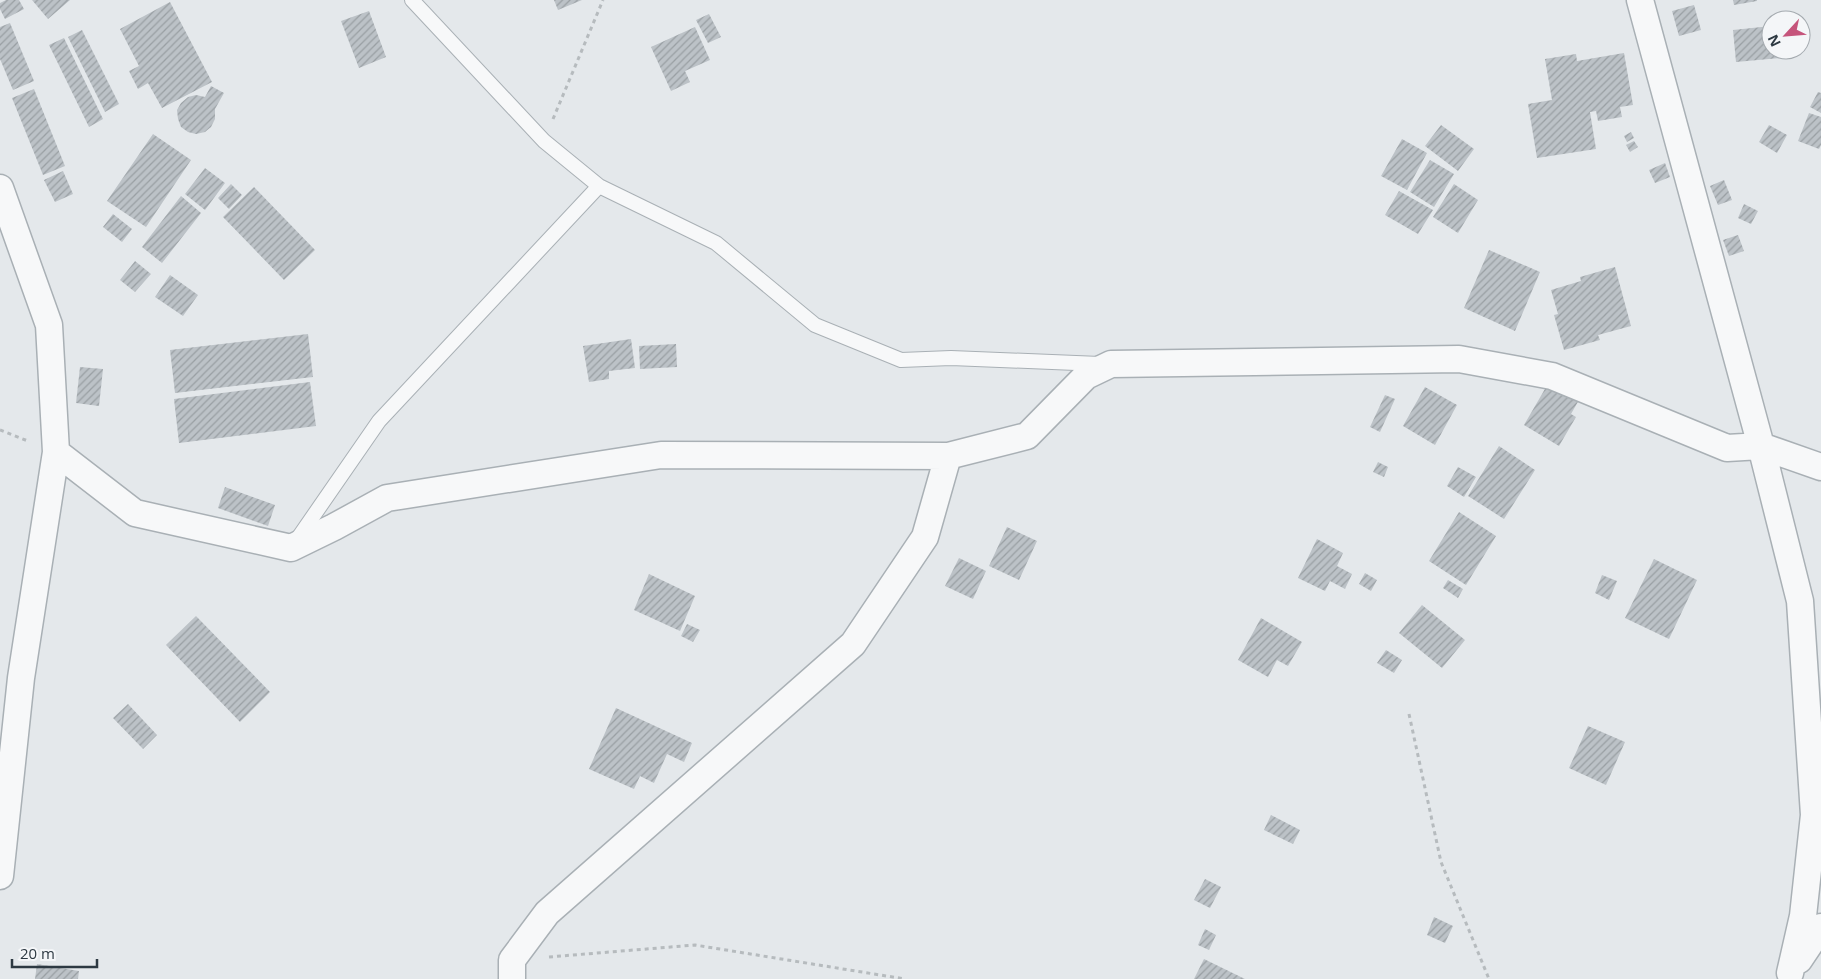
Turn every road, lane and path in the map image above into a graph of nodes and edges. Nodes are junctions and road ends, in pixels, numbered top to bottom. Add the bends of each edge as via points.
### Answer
1 (412, 0) edge
2 (603, 0) edge
3 (1640, 0) edge
4 (544, 141) junction
5 (599, 186) junction
6 (0, 188) edge
7 (1111, 364) junction
8 (1761, 446) junction
9 (56, 452) junction
10 (948, 456) junction
11 (1821, 467) edge
12 (292, 548) junction
13 (1409, 714) dead end
14 (0, 876) edge
15 (1821, 927) edge
16 (512, 969) edge
17 (1788, 976) edge
18 (905, 979) edge
19 (1489, 979) edge

1 - 4 lane
2 - 4 path
3 - 8 street
4 - 5 lane
5 - 7 lane via 716,243 815,325 901,360 951,358
5 - 12 lane via 379,421
6 - 9 street via 49,325
7 - 8 street via 1459,359 1552,376 1727,448
7 - 10 street via 1086,376 1027,436
8 - 11 street
8 - 17 street via 1800,601 1814,815 1803,916
9 - 12 street via 136,513
9 - 14 street via 21,678
10 - 12 street via 661,455 387,498
10 - 16 street via 925,537 853,644 547,913
13 - 19 path via 1440,862
15 - 17 street
16 - 18 path via 695,945

